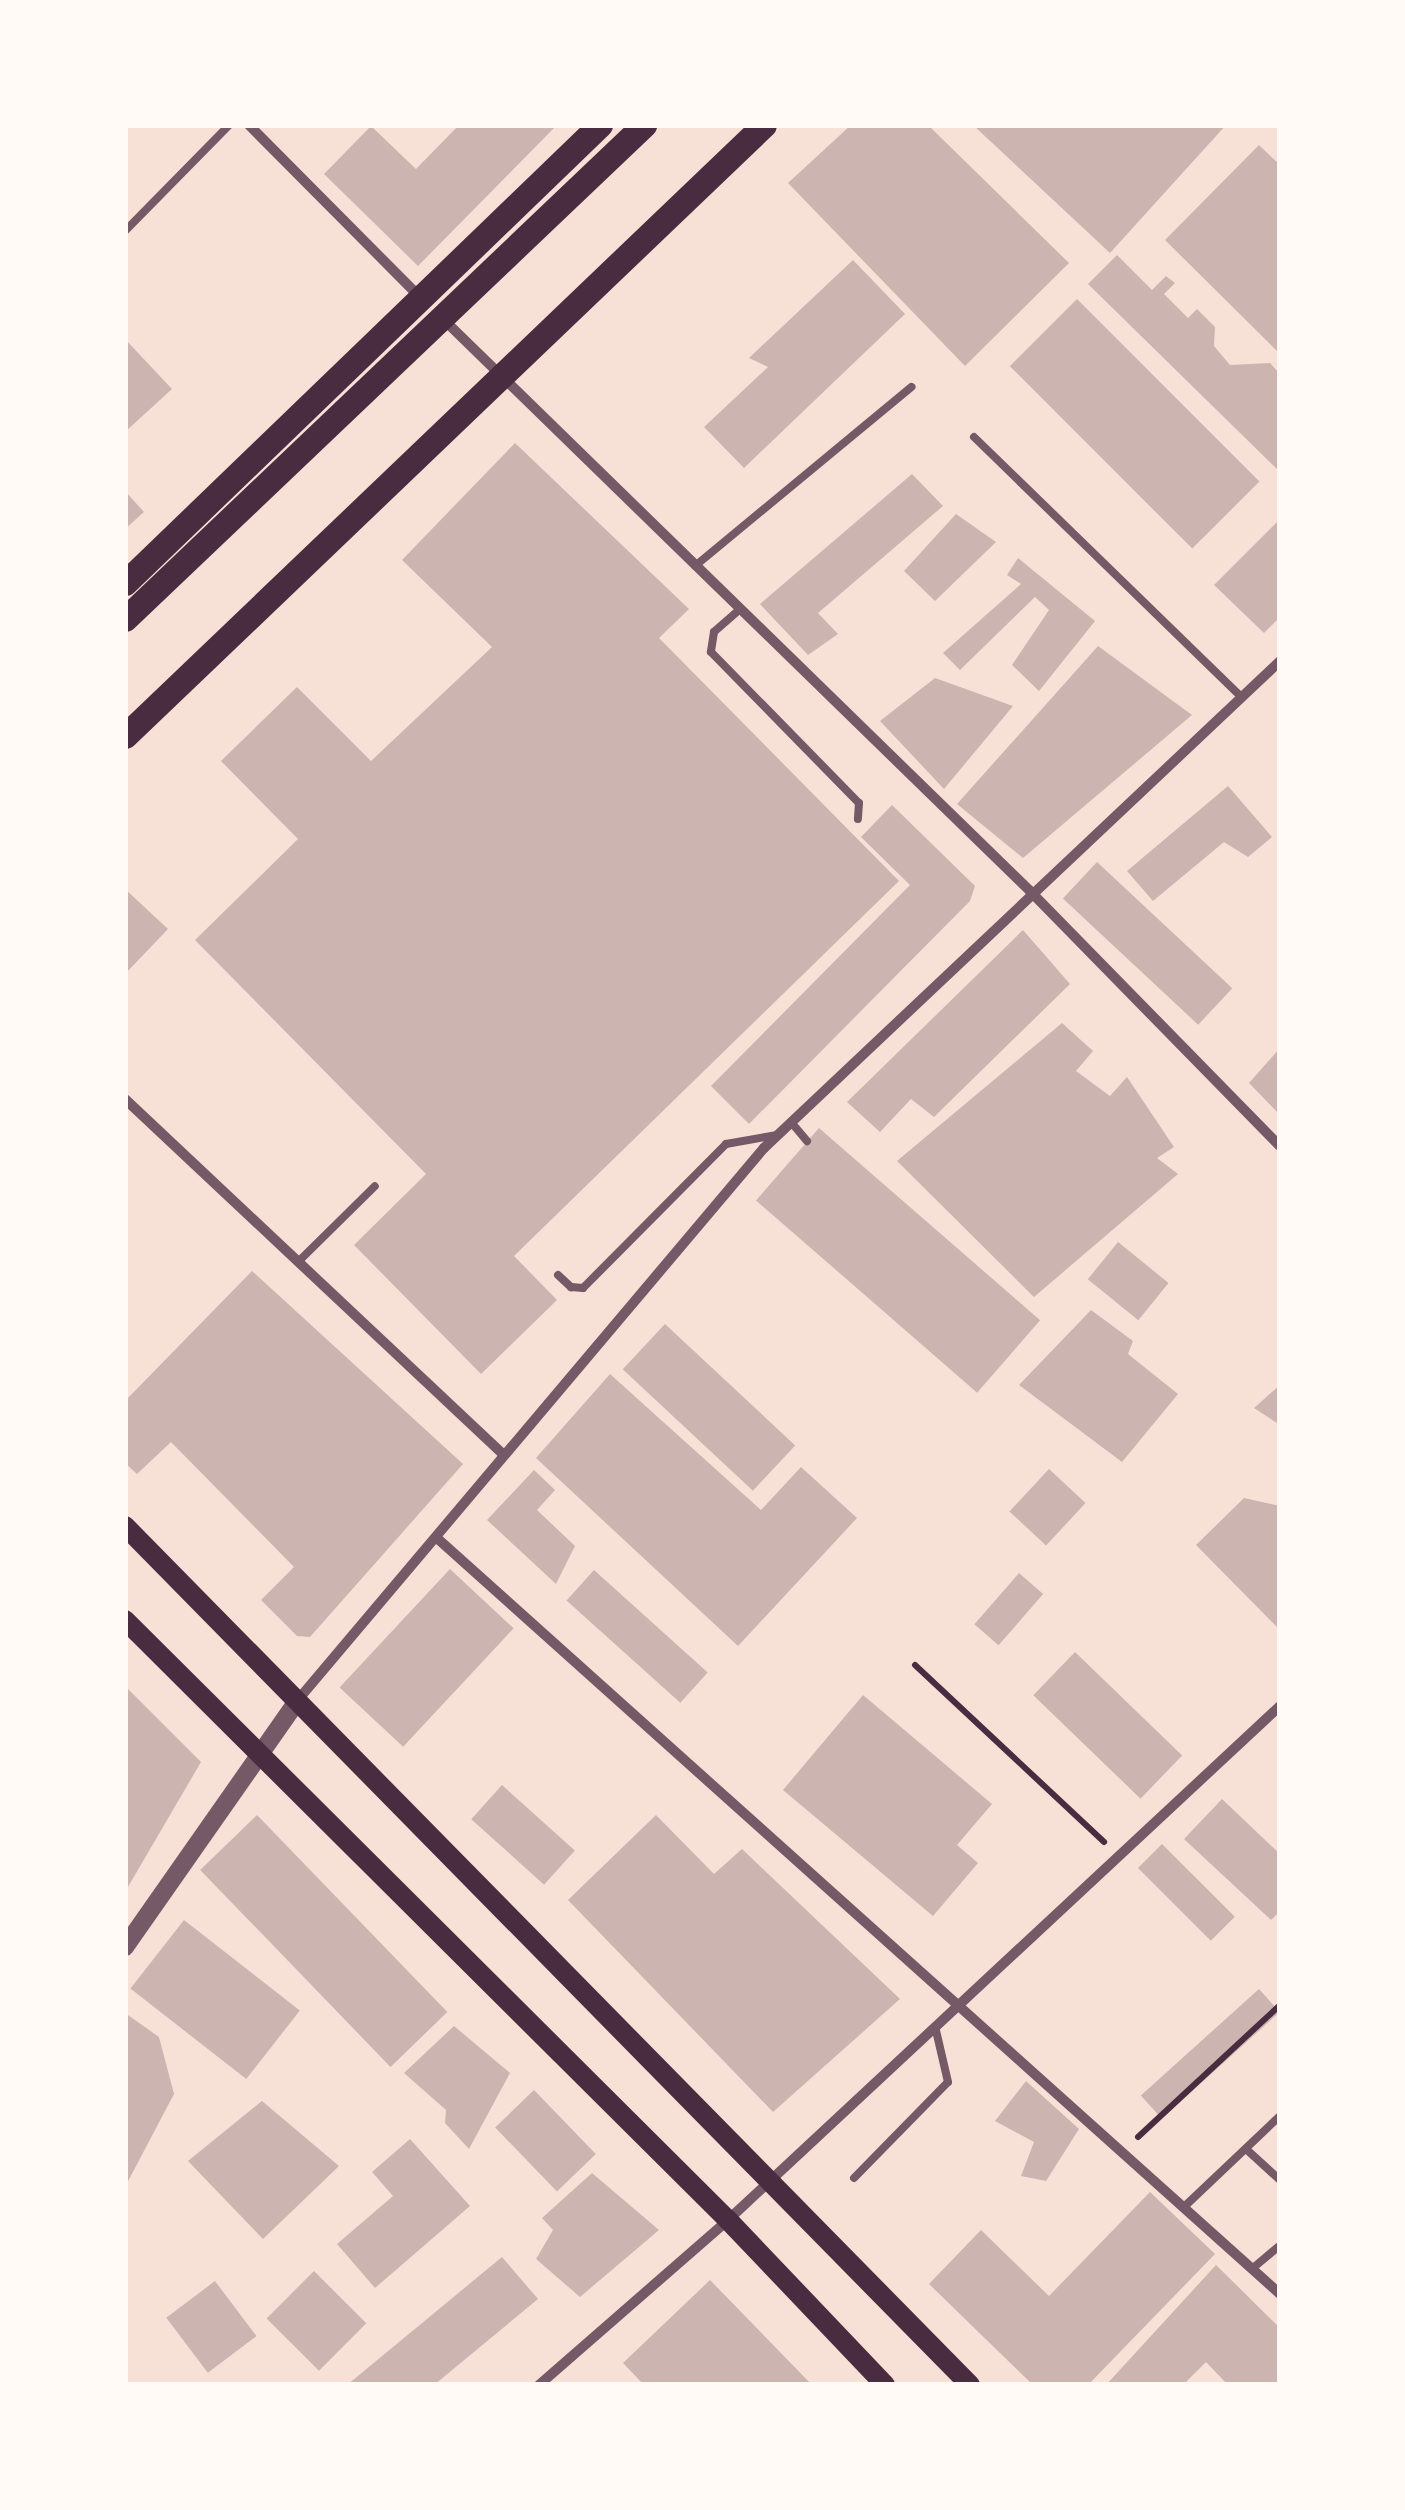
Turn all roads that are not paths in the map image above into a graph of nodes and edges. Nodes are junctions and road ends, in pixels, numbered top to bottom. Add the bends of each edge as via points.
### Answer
1 (229, 125) edge
2 (249, 125) edge
3 (600, 125) edge
4 (644, 125) edge
5 (764, 125) edge
6 (125, 232) edge
7 (423, 299) junction
8 (442, 318) junction
9 (502, 378) junction
10 (911, 387) dead end
11 (974, 437) dead end
12 (695, 567) junction
13 (125, 584) edge
14 (739, 610) junction
15 (125, 619) edge
16 (1280, 661) edge
17 (1240, 696) junction
18 (125, 736) edge
19 (858, 819) dead end
20 (1030, 891) junction
21 (125, 1100) edge
22 (791, 1122) junction
23 (777, 1135) junction
24 (807, 1141) dead end
25 (1280, 1146) edge
26 (375, 1186) dead end
27 (300, 1260) junction
28 (558, 1275) dead end
29 (504, 1455) junction
30 (125, 1526) edge
31 (438, 1540) junction
32 (125, 1620) edge
33 (296, 1701) junction
34 (1280, 1706) edge
35 (258, 1752) junction
36 (125, 1947) edge
37 (957, 2002) junction
38 (934, 2022) junction
39 (1280, 2116) edge
40 (1246, 2148) junction
41 (773, 2178) junction
42 (854, 2178) dead end
43 (1280, 2180) edge
44 (1184, 2206) junction
45 (728, 2220) junction
46 (1280, 2245) edge
47 (1253, 2268) junction
48 (1280, 2294) edge
49 (539, 2385) edge
50 (885, 2385) edge
51 (970, 2385) edge

1 - 6 lane
2 - 7 street
3 - 7 main road
4 - 8 main road
5 - 9 main road
7 - 8 street
7 - 13 main road
8 - 9 street
8 - 15 main road
9 - 12 street
9 - 18 main road
10 - 12 lane
11 - 17 lane
12 - 14 street
14 - 19 lane via 714,632 710,652 859,804
14 - 20 street
16 - 17 street
17 - 20 street
20 - 22 street
20 - 25 street
21 - 27 street
22 - 23 street
22 - 24 lane
23 - 28 lane via 726,1144 582,1288
23 - 29 street
26 - 27 lane
27 - 29 street
29 - 31 street
30 - 33 main road
31 - 33 street
31 - 37 street
32 - 35 main road
33 - 35 street
33 - 41 main road
34 - 37 street
35 - 36 street
35 - 45 main road
37 - 38 street
37 - 44 street
38 - 41 street
38 - 42 lane via 948,2082
39 - 40 lane
40 - 43 lane
40 - 44 lane
41 - 45 street
41 - 51 main road
44 - 47 street
45 - 49 street
45 - 50 main road
46 - 47 lane
47 - 48 street

